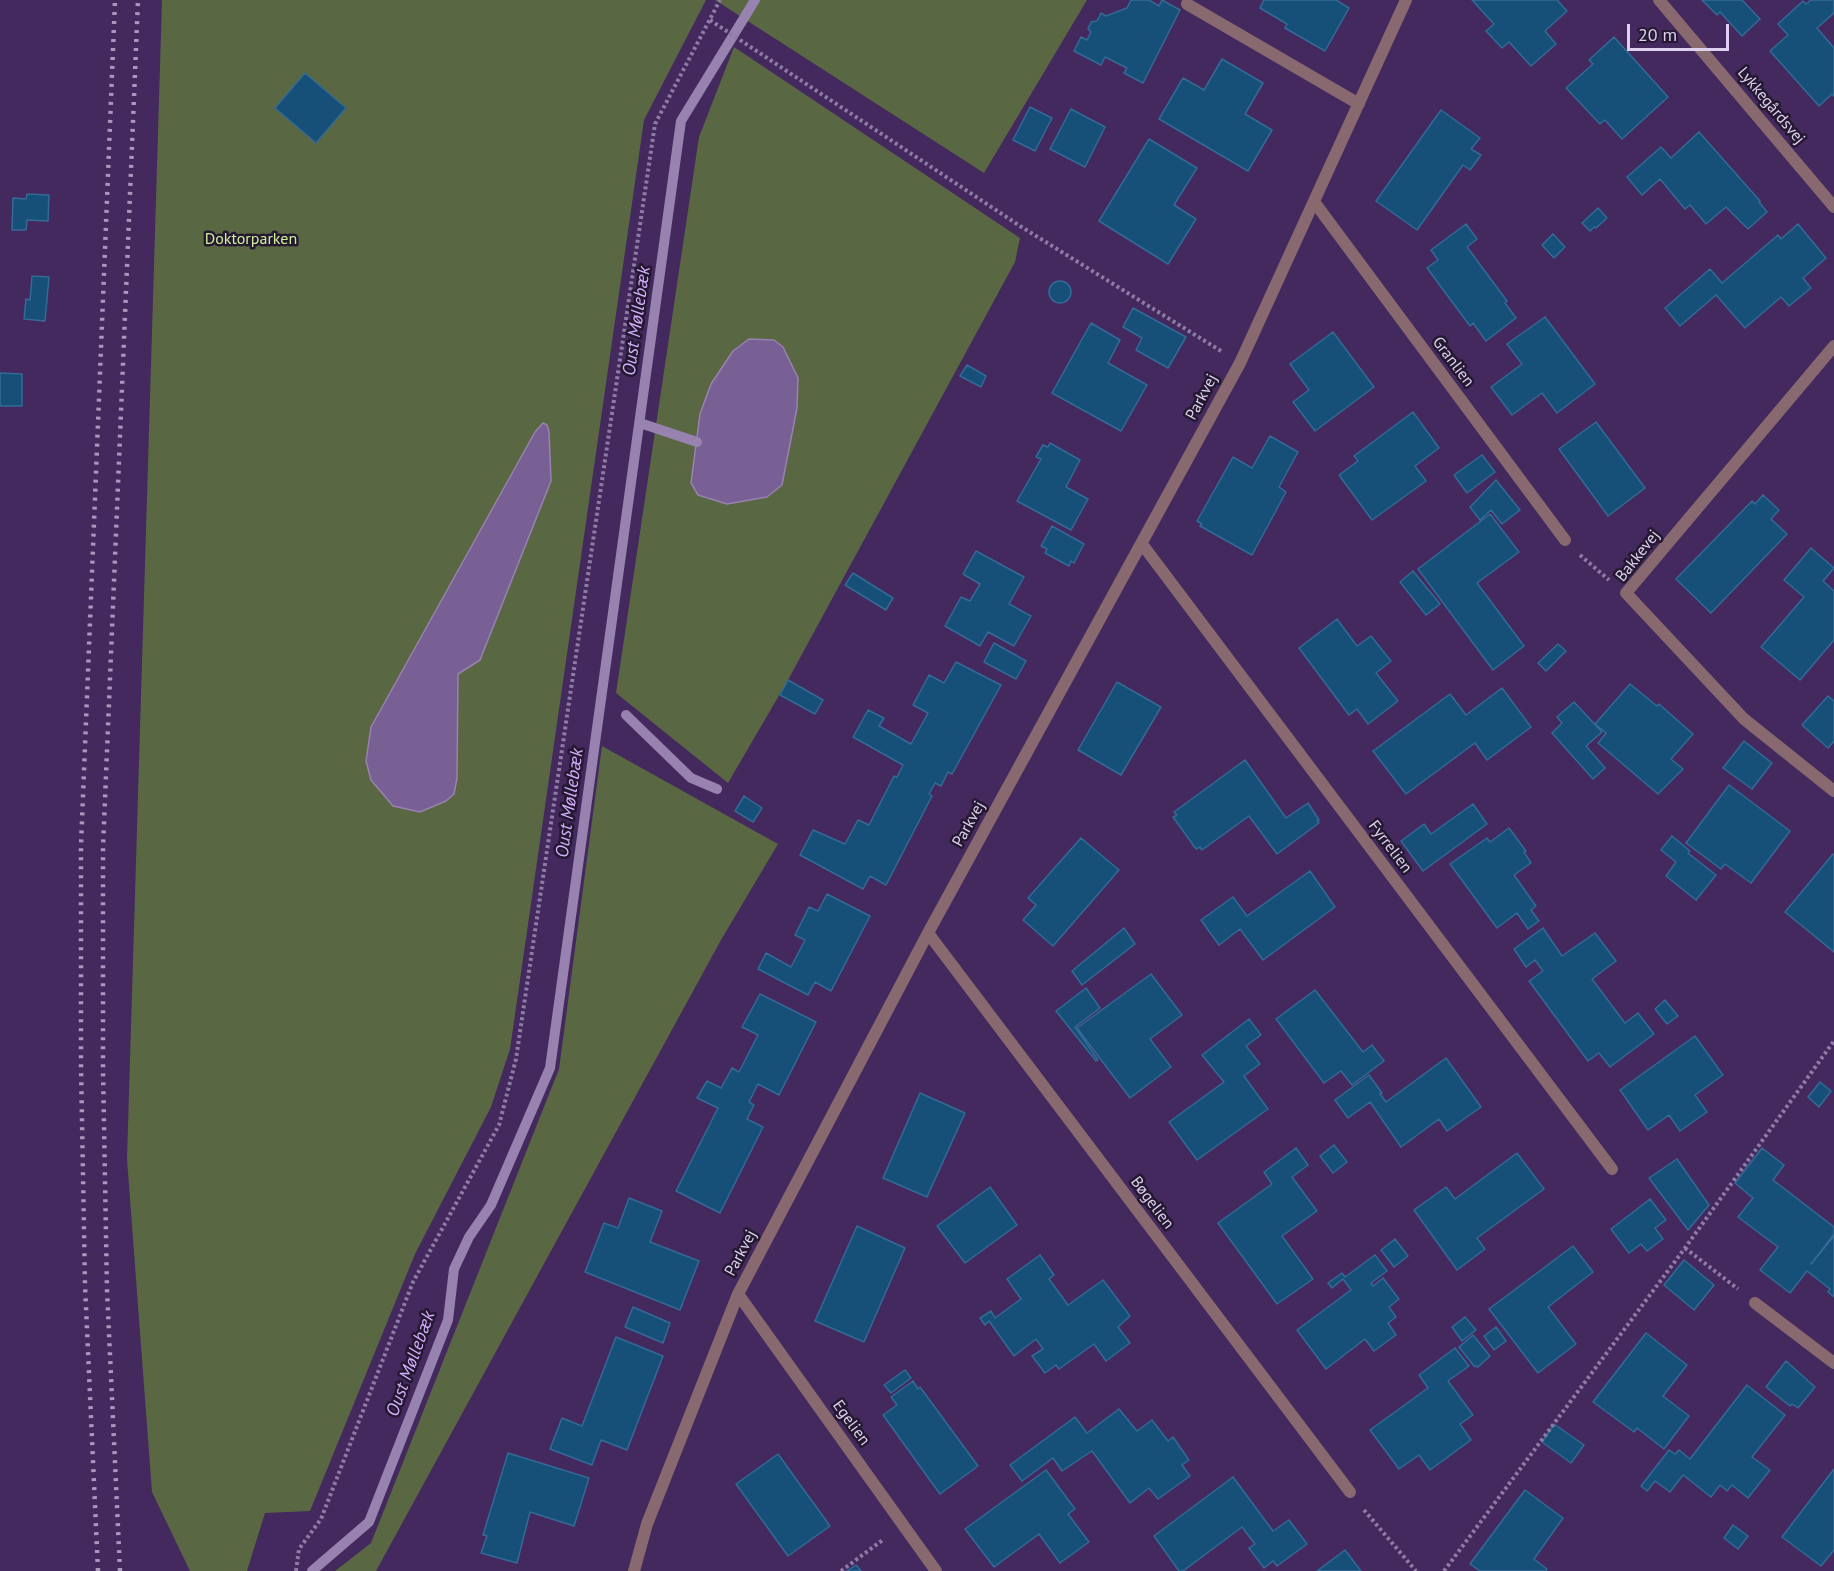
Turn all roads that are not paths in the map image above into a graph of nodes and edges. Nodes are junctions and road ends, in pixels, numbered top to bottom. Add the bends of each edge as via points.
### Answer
1 (1406, 0) edge
2 (1659, 0) edge
3 (1187, 4) dead end
4 (1359, 104) junction
5 (1315, 202) junction
6 (1834, 207) edge
7 (1834, 346) edge
8 (1565, 540) road end
9 (1142, 544) junction
10 (1834, 791) edge
11 (928, 933) junction
12 (1612, 1169) dead end
13 (738, 1294) junction
14 (1755, 1303) road end
15 (1834, 1363) edge
16 (1350, 1492) road end
17 (633, 1571) edge
18 (936, 1571) edge

1 - 4 street, Parkvej
2 - 6 street, Lykkegårdsvej
3 - 4 street
4 - 5 street, Parkvej
5 - 8 street, Granlien
5 - 9 street, Parkvej via 1239,363
7 - 10 street, Bakkevej via 1626,593 1744,719
9 - 11 street, Parkvej
9 - 12 street, Fyrrelien
11 - 13 street, Parkvej
11 - 16 street, Bøgelien
13 - 17 street, Parkvej via 647,1524
13 - 18 street, Egelien
14 - 15 street

